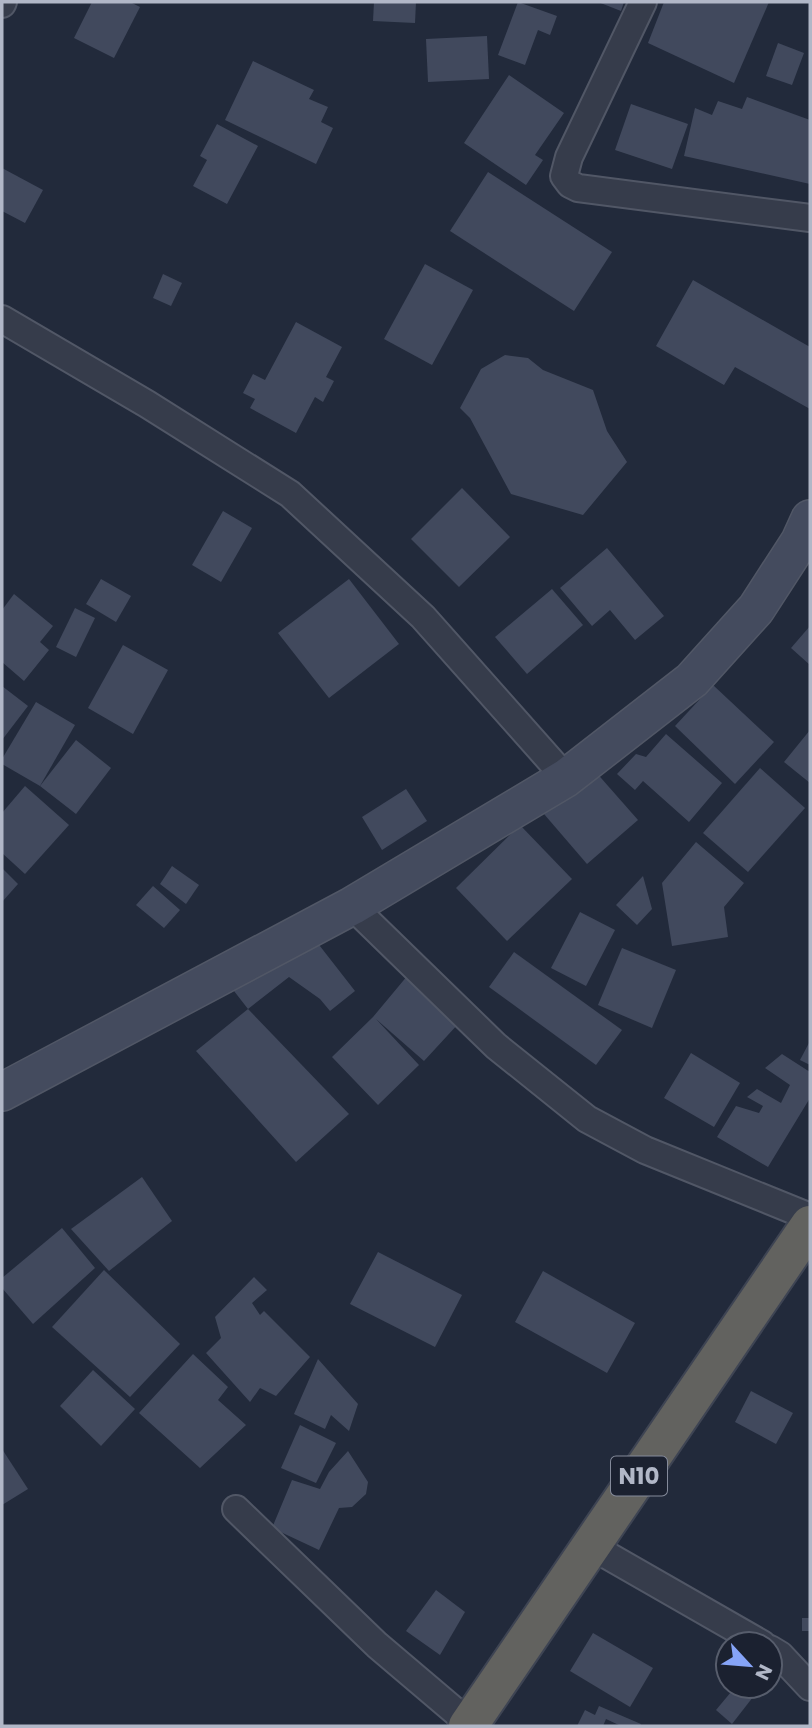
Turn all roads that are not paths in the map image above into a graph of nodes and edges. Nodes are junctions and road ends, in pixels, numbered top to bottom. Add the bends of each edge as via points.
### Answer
1 (643, 2) edge
2 (810, 218) edge
3 (2, 319) edge
4 (810, 519) edge
5 (566, 778) junction
6 (352, 906) junction
7 (2, 1092) edge
8 (810, 1217) edge
9 (803, 1250) edge
10 (236, 1509) dead end
11 (591, 1546) junction
12 (738, 1630) edge
13 (784, 1659) edge
14 (810, 1687) edge
15 (469, 1725) edge

1 - 2 street via 569,156 564,176 570,184
3 - 5 street via 290,494 423,617
4 - 5 main road via 756,609 692,680
5 - 6 main road
6 - 7 main road
6 - 8 street via 496,1046 587,1119 645,1150
9 - 11 highway, N10
10 - 15 street via 377,1645
11 - 12 street
11 - 15 highway, N10
13 - 14 street

